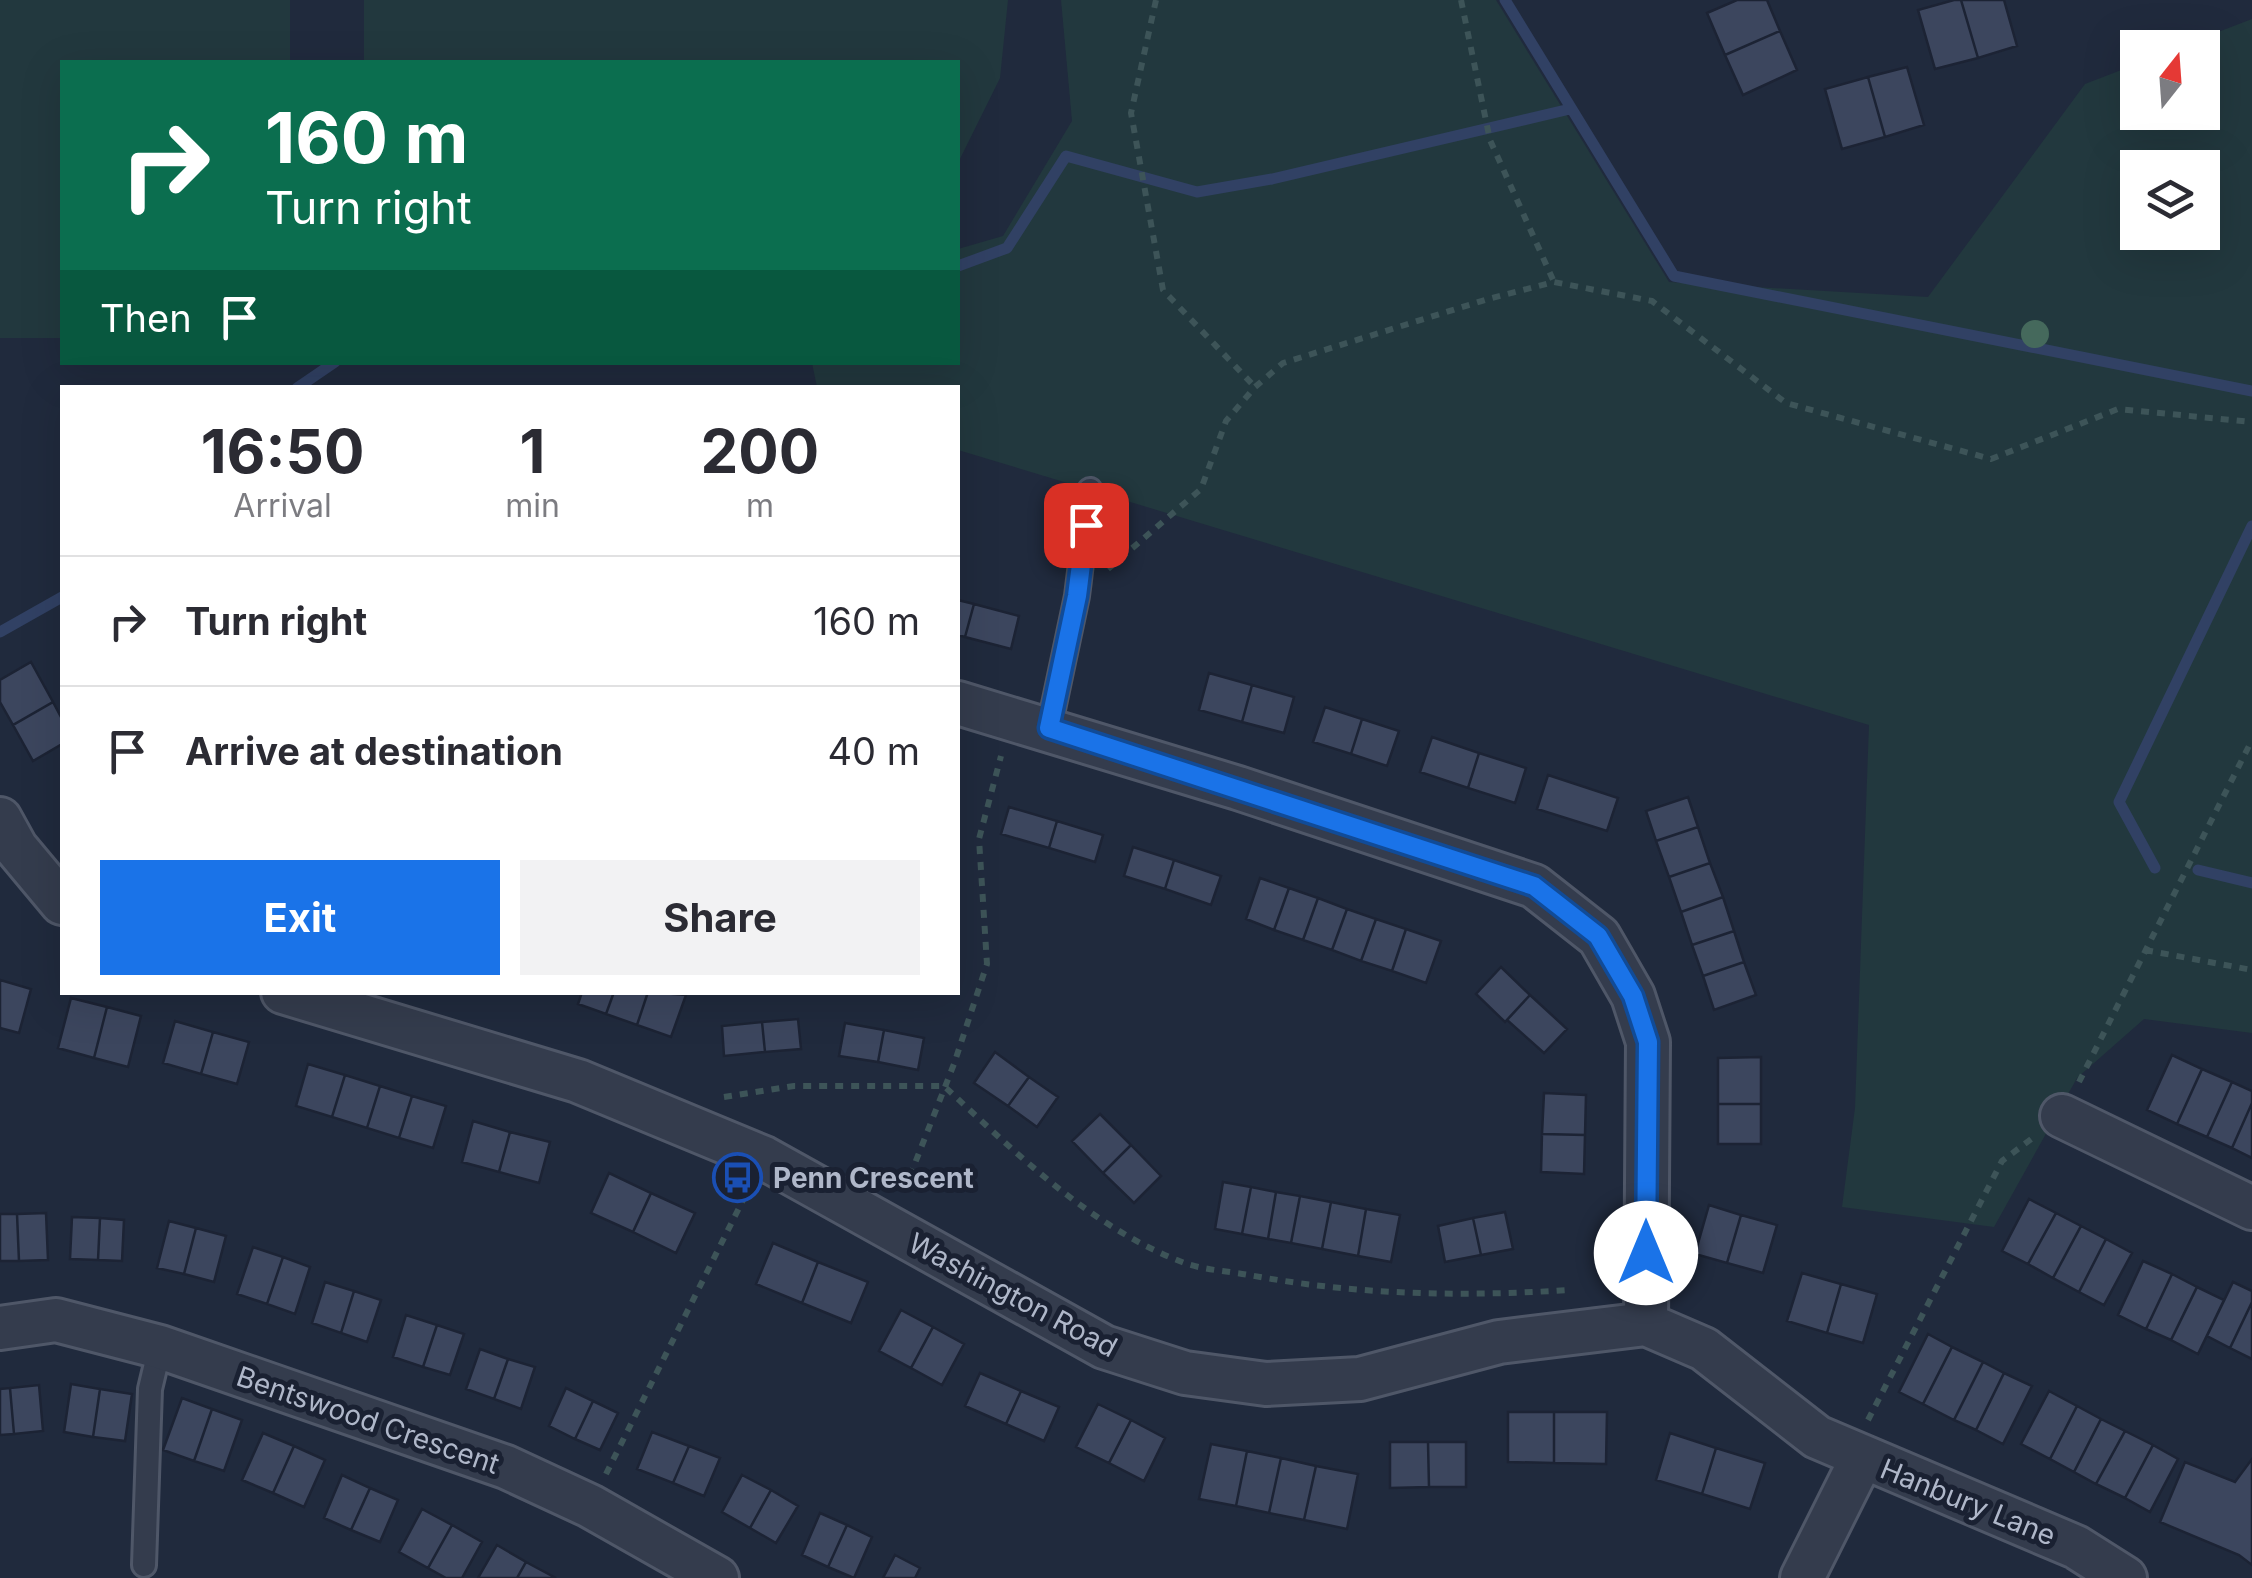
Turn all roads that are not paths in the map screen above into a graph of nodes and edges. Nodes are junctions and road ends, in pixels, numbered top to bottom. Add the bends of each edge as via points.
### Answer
1 (1090, 490) dead end
2 (960, 704) edge
3 (1030, 722) junction
4 (0, 819) edge
5 (60, 901) edge
6 (293, 995) edge
7 (2062, 1116) road end
8 (2252, 1208) edge
9 (1646, 1324) junction
10 (0, 1328) edge
11 (160, 1348) junction
12 (1862, 1458) junction
13 (144, 1565) dead end
14 (718, 1578) edge
15 (1802, 1578) edge
16 (2125, 1578) edge

1 - 3 lane via 1077,596
2 - 3 street
3 - 9 street via 1534,886 1598,936 1633,996 1648,1042
4 - 5 street
6 - 9 street, Washington Road via 578,1082 764,1158 1104,1348 1186,1373 1266,1384 1360,1379 1499,1342
7 - 8 street
9 - 12 street via 1704,1349 1817,1437
10 - 11 street, Bentswood Crescent via 56,1320
11 - 13 lane via 150,1390
11 - 14 street, Bentswood Crescent via 506,1468
12 - 15 street
12 - 16 street, Hanbury Lane via 2076,1546

